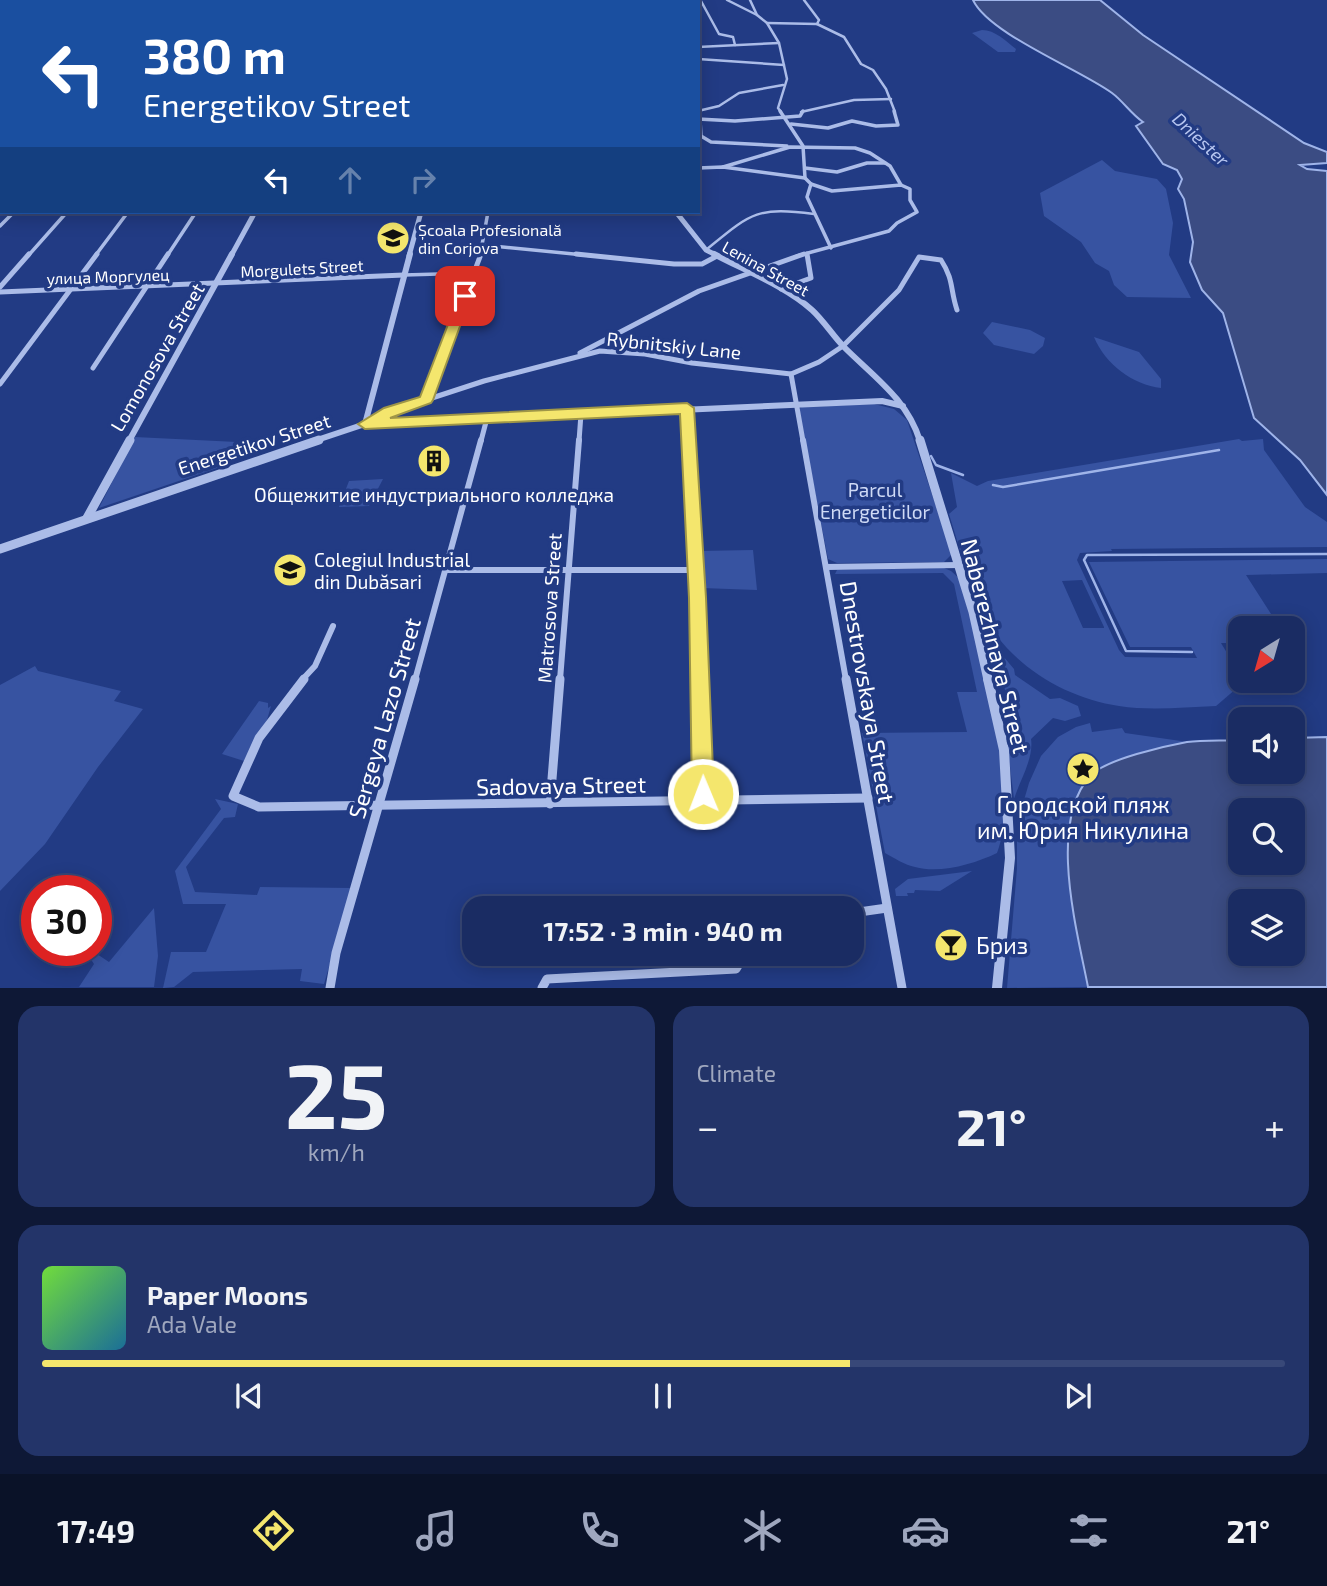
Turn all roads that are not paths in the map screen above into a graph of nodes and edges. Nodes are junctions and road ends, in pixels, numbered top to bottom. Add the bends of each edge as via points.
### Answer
1 (727, 0) edge
2 (750, 0) edge
3 (804, 0) edge
4 (701, 1) edge
5 (757, 15) junction
6 (767, 23) junction
7 (817, 24) junction
8 (779, 43) junction
9 (735, 45) junction
10 (700, 47) edge
11 (700, 59) edge
12 (784, 65) junction
13 (783, 85) junction
14 (891, 99) junction
15 (700, 111) edge
16 (784, 118) junction
17 (700, 119) edge
18 (791, 124) junction
19 (700, 133) edge
20 (803, 146) junction
21 (790, 147) junction
22 (886, 163) junction
23 (723, 167) junction
24 (700, 168) edge
25 (805, 169) junction
26 (805, 178) junction
27 (811, 184) junction
28 (901, 185) junction
29 (64, 214) edge
30 (127, 214) edge
31 (195, 214) edge
32 (254, 214) edge
33 (420, 214) edge
34 (488, 214) edge
35 (678, 214) edge
36 (814, 214) junction
37 (483, 244) junction
38 (831, 248) junction
39 (706, 250) junction
40 (807, 254) junction
41 (717, 256) junction
42 (750, 272) junction
43 (474, 273) junction
44 (404, 275) junction
45 (216, 284) junction
46 (0, 287) edge
47 (146, 287) junction
48 (781, 289) junction
49 (72, 290) junction
50 (0, 292) edge
51 (957, 310) dead end
52 (843, 345) junction
53 (572, 358) junction
54 (93, 368) dead end
55 (791, 374) junction
56 (0, 384) edge
57 (426, 400) junction
58 (796, 404) junction
59 (903, 406) junction
60 (687, 408) junction
61 (581, 414) junction
62 (487, 418) junction
63 (365, 424) junction
64 (86, 518) junction
65 (0, 550) edge
66 (959, 565) junction
67 (826, 567) junction
68 (568, 569) junction
69 (695, 569) junction
70 (446, 570) junction
71 (334, 626) dead end
72 (868, 798) junction
73 (703, 802) junction
74 (550, 804) junction
75 (380, 806) junction
76 (887, 908) junction
77 (864, 911) edge
78 (738, 966) edge
79 (330, 988) edge
80 (542, 988) edge
81 (902, 988) edge
82 (997, 988) edge

1 - 5 street
2 - 5 street
3 - 7 street via 820,20
4 - 9 street via 719,34 733,37
5 - 6 street
6 - 7 street
6 - 8 street
7 - 14 street via 844,35 860,64 874,71
8 - 9 street
8 - 12 street
9 - 10 street
11 - 12 street
12 - 13 street via 788,79
13 - 15 street via 739,93 719,106
13 - 16 street via 778,108
14 - 16 street via 854,100
14 - 18 street via 898,125 852,121 828,128
16 - 17 street
16 - 18 street
18 - 20 street
19 - 21 street via 711,143
20 - 21 street
20 - 22 street via 855,148
20 - 25 street
21 - 23 street
22 - 25 street via 837,172
22 - 28 street
23 - 24 street
23 - 26 street
25 - 26 street
26 - 27 street
27 - 28 street via 832,191
27 - 36 street via 807,197
28 - 38 street via 910,190 916,213 889,231
29 - 46 street
30 - 49 street
31 - 47 street
32 - 45 street, Lomonosova Street
33 - 44 street
34 - 37 street
35 - 39 street, Lenina Street
36 - 38 street
36 - 39 street via 758,210
37 - 41 street via 674,264 702,264
37 - 43 street
38 - 40 street
39 - 41 street, Lenina Street
40 - 42 street
40 - 48 street via 811,278
41 - 42 street, Lenina Street
42 - 48 street, Lenina Street
42 - 53 street via 699,291
43 - 44 street, Morgulets Street
43 - 57 street
44 - 45 street, Morgulets Street
44 - 63 street
45 - 47 street, улица Моргулец
45 - 64 street, Lomonosova Street
47 - 49 street, улица Моргулец
47 - 54 street
48 - 52 street, Lenina Street via 812,310
49 - 50 street, улица Моргулец
49 - 56 street
51 - 52 street via 950,274 941,260 917,258 899,290
52 - 55 street
52 - 59 street, Lenina Street via 885,382
53 - 55 street, Rybnitskiy Lane via 600,351 621,352
53 - 57 street, Rybnitskiy Lane
55 - 58 street, Dnestrovskaya Street
57 - 63 street, Rybnitskiy Lane
58 - 59 street, Energetikov Street via 882,401
58 - 60 street, Energetikov Street
58 - 67 street, Dnestrovskaya Street
59 - 66 street, Naberezhnaya Street via 922,442
60 - 61 street, Energetikov Street
60 - 69 street
61 - 62 street, Energetikov Street
61 - 68 street, Matrosova Street
62 - 63 street, Energetikov Street
62 - 70 street, Sergeya Lazo Street
63 - 64 street, Energetikov Street
64 - 65 street, Energetikov Street
66 - 67 street
66 - 82 street, Naberezhnaya Street via 1007,775 1010,859
67 - 72 street, Dnestrovskaya Street
68 - 69 street
68 - 70 street
68 - 74 street, Matrosova Street
69 - 73 street
70 - 75 street, Sergeya Lazo Street
71 - 75 street, Sadovaya Street via 315,666 259,738 233,796 259,807
72 - 73 street, Sadovaya Street
72 - 76 street, Dnestrovskaya Street
73 - 74 street, Sadovaya Street
74 - 75 street, Sadovaya Street
75 - 79 street, Sergeya Lazo Street via 335,953
76 - 77 street
76 - 81 street, Dnestrovskaya Street
78 - 80 street via 547,979

